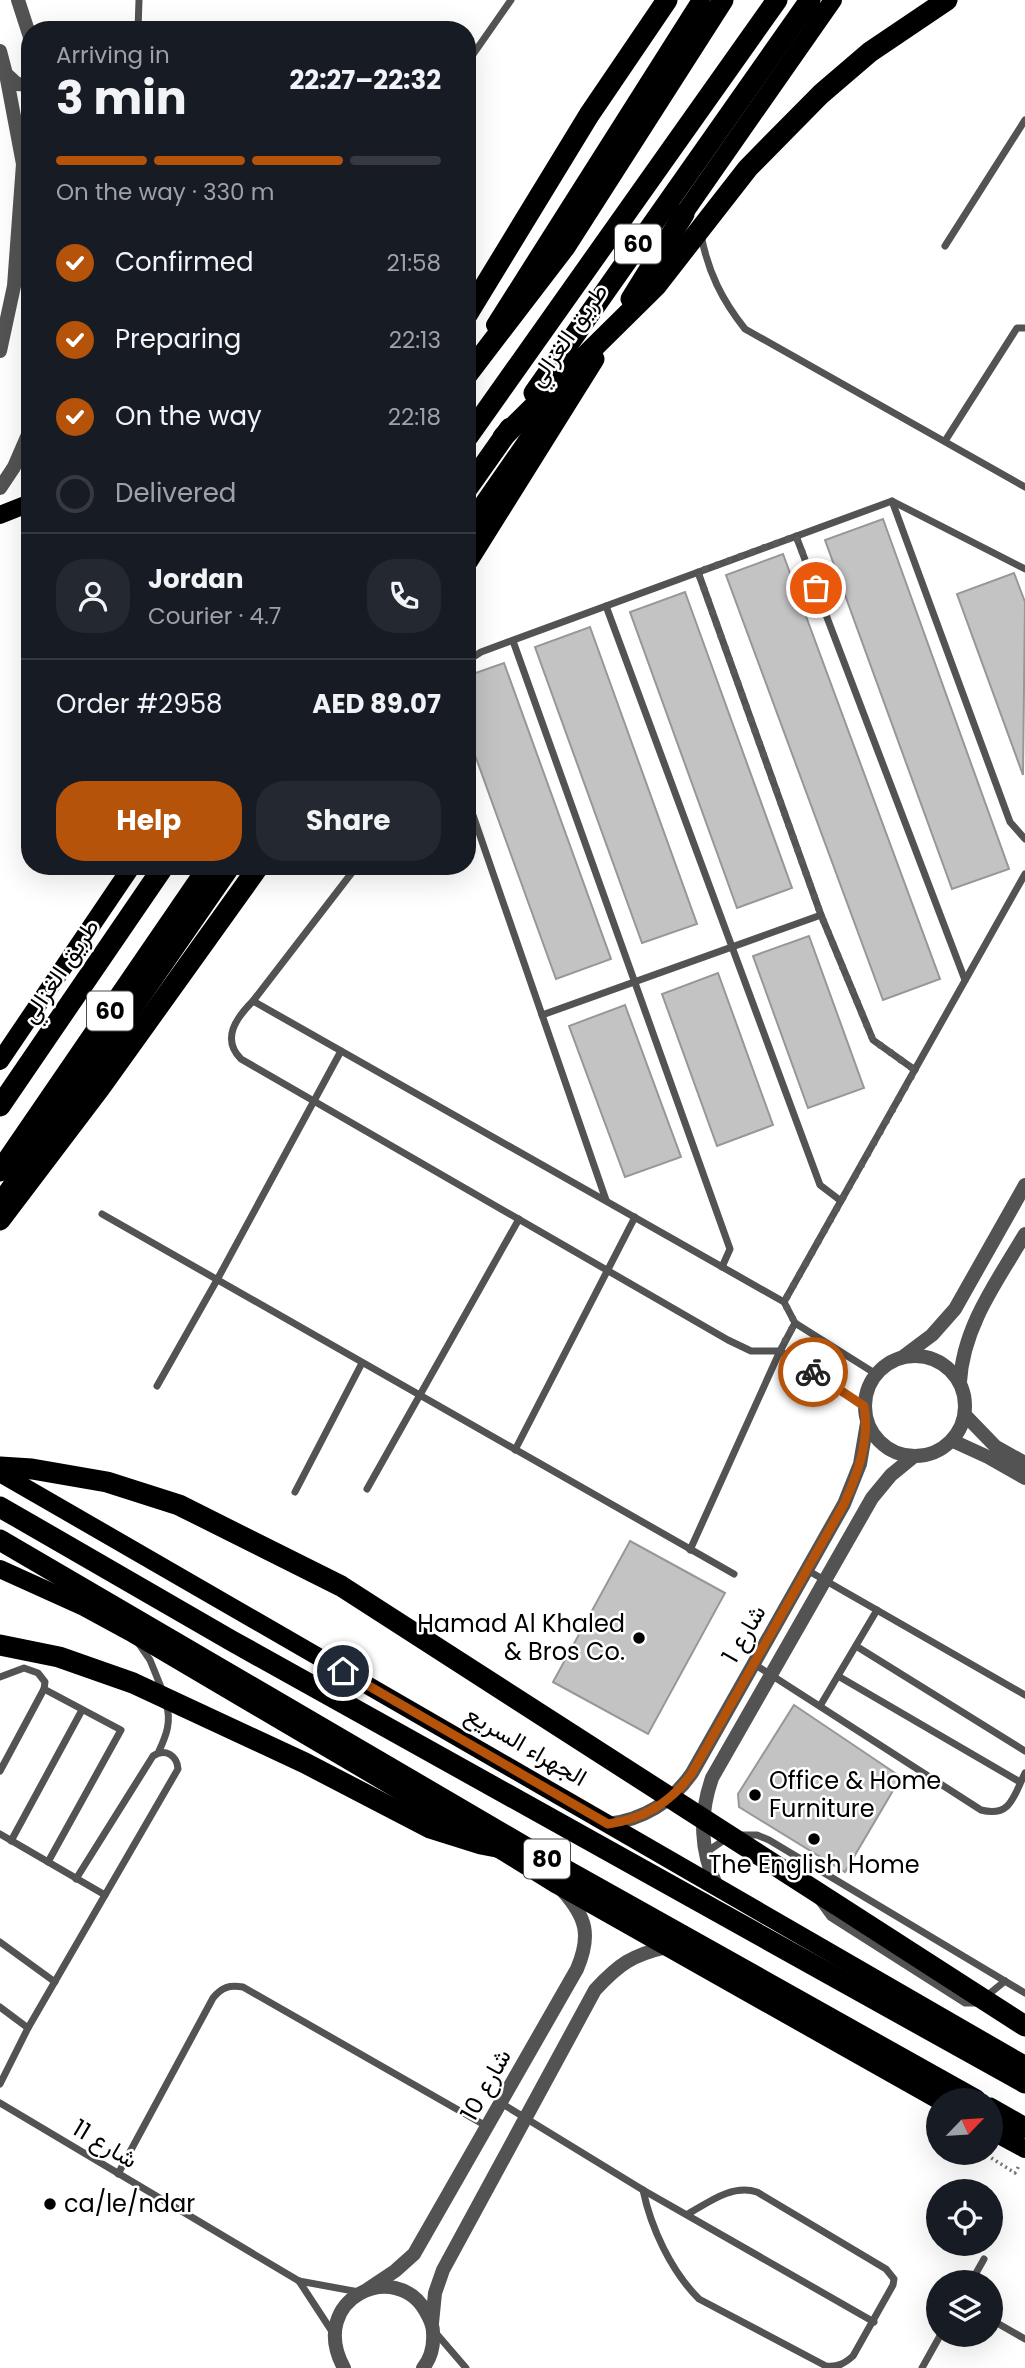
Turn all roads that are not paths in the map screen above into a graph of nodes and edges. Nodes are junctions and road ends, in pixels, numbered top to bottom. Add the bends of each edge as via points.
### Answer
1 (18, 0) edge
2 (139, 0) edge
3 (511, 0) edge
4 (667, 0) edge
5 (701, 0) edge
6 (723, 0) edge
7 (810, 0) edge
8 (833, 0) edge
9 (947, 0) edge
10 (773, 4) edge
11 (25, 21) edge
12 (138, 21) edge
13 (476, 49) edge
14 (0, 51) edge
15 (6, 74) junction
16 (21, 84) edge
17 (1025, 120) edge
18 (21, 153) edge
19 (699, 192) junction
20 (684, 214) junction
21 (21, 229) edge
22 (944, 246) dead end
23 (476, 300) edge
24 (1025, 328) edge
25 (0, 351) edge
26 (476, 354) edge
27 (476, 363) edge
28 (476, 425) edge
29 (503, 437) junction
30 (945, 442) junction
31 (21, 451) edge
32 (476, 476) edge
33 (1025, 487) edge
34 (0, 488) edge
35 (892, 501) junction
36 (21, 507) edge
37 (476, 514) edge
38 (0, 515) edge
39 (796, 536) junction
40 (476, 548) edge
41 (1025, 569) edge
42 (698, 572) junction
43 (606, 606) junction
44 (513, 640) junction
45 (476, 655) edge
46 (476, 824) edge
47 (1025, 839) edge
48 (1025, 874) edge
49 (126, 875) edge
50 (149, 875) edge
51 (158, 875) edge
52 (203, 875) edge
53 (226, 875) edge
54 (253, 875) edge
55 (350, 875) edge
56 (141, 899) junction
57 (821, 915) junction
58 (730, 948) junction
59 (965, 980) junction
60 (635, 983) junction
61 (253, 1000) junction
62 (542, 1016) junction
63 (341, 1051) junction
64 (0, 1061) edge
65 (915, 1070) junction
66 (313, 1101) junction
67 (0, 1106) edge
68 (0, 1171) edge
69 (1025, 1185) edge
70 (606, 1201) junction
71 (841, 1201) junction
72 (0, 1202) edge
73 (102, 1214) dead end
74 (635, 1217) junction
75 (519, 1219) junction
76 (0, 1220) edge
77 (1025, 1234) edge
78 (722, 1267) junction
79 (607, 1271) junction
80 (218, 1280) junction
81 (784, 1302) junction
82 (795, 1323) junction
83 (780, 1350) junction
84 (904, 1356) junction
85 (362, 1363) junction
86 (876, 1374) junction
87 (960, 1382) junction
88 (157, 1386) dead end
89 (419, 1396) junction
90 (864, 1406) junction
91 (965, 1415) junction
92 (867, 1423) junction
93 (953, 1441) junction
94 (515, 1450) junction
95 (913, 1457) junction
96 (1025, 1463) edge
97 (0, 1467) edge
98 (0, 1473) edge
99 (1025, 1478) edge
100 (367, 1489) dead end
101 (295, 1492) dead end
102 (0, 1507) edge
103 (0, 1540) edge
104 (690, 1550) junction
105 (0, 1569) edge
106 (806, 1570) junction
107 (734, 1574) dead end
108 (825, 1580) junction
109 (877, 1610) junction
110 (130, 1632) junction
111 (0, 1645) edge
112 (856, 1646) junction
113 (753, 1664) junction
114 (771, 1674) junction
115 (838, 1676) junction
116 (0, 1677) edge
117 (44, 1689) junction
118 (1025, 1695) edge
119 (820, 1706) junction
120 (82, 1710) junction
121 (159, 1751) junction
122 (1025, 1751) edge
123 (0, 1771) edge
124 (1025, 1773) edge
125 (1020, 1782) junction
126 (608, 1824) junction
127 (0, 1834) edge
128 (11, 1841) junction
129 (705, 1854) junction
130 (539, 1855) junction
131 (48, 1862) junction
132 (825, 1874) junction
133 (76, 1879) junction
134 (557, 1885) junction
135 (717, 1887) junction
136 (105, 1895) junction
137 (0, 1942) edge
138 (667, 1947) junction
139 (1004, 1981) junction
140 (55, 1982) junction
141 (1025, 1993) edge
142 (0, 2007) edge
143 (1025, 2026) edge
144 (28, 2028) junction
145 (1025, 2066) edge
146 (1025, 2083) edge
147 (0, 2084) edge
148 (955, 2088) edge
149 (926, 2093) edge
150 (0, 2103) edge
151 (501, 2103) junction
152 (1003, 2115) edge
153 (525, 2118) junction
154 (488, 2127) junction
155 (1025, 2128) edge
156 (1003, 2137) edge
157 (1025, 2149) edge
158 (118, 2174) junction
159 (643, 2190) junction
160 (688, 2214) junction
161 (984, 2259) dead end
162 (978, 2270) edge
163 (299, 2281) junction
164 (365, 2290) junction
165 (874, 2322) junction
166 (1003, 2326) edge
167 (433, 2327) junction
168 (333, 2333) junction
169 (1025, 2339) edge
170 (934, 2347) edge
171 (335, 2352) junction
172 (335, 2368) edge
173 (344, 2368) edge
174 (423, 2368) edge
175 (466, 2368) edge
176 (922, 2368) edge

1 - 11 street
2 - 12 lane
3 - 13 lane
4 - 23 highway via 589,115
5 - 26 main road
6 - 27 highway via 565,247
7 - 29 highway, طريق الغزالي / 60
8 - 19 main road, طريق الغزالي
9 - 29 highway via 870,51 821,94 748,169 656,286
10 - 28 highway, طريق الغزالي / 60
14 - 15 street
15 - 16 street
15 - 18 street
17 - 22 lane
19 - 20 main road, طريق الغزالي
19 - 30 lane via 700,234 711,275 745,329
20 - 37 main road, طريق الغزالي
20 - 40 highway
21 - 25 street
24 - 30 lane via 1017,328
29 - 32 highway, طريق الغزالي / 60
30 - 33 lane
31 - 34 street
35 - 39 lane
35 - 41 lane
35 - 47 lane via 1010,822
36 - 38 main road
39 - 42 lane
39 - 59 lane
42 - 43 lane
42 - 57 lane
43 - 44 lane
43 - 58 lane
44 - 45 lane
44 - 60 lane
46 - 62 lane
48 - 59 lane
49 - 64 main road, طريق الغزالي
50 - 56 highway
51 - 56 highway, طريق الغزالي / 60
52 - 68 highway, 60
53 - 72 main road
54 - 76 highway
55 - 61 lane
56 - 67 highway, طريق الغزالي / 60
57 - 58 lane
57 - 65 lane via 873,1040
58 - 60 lane
58 - 71 lane via 820,1185
59 - 65 lane
60 - 62 lane
60 - 78 lane via 730,1248
61 - 63 lane
61 - 66 lane via 230,1037 232,1051
62 - 70 lane
63 - 66 lane
63 - 70 lane
65 - 71 lane
66 - 75 lane
66 - 80 lane
69 - 84 street via 955,1309 932,1335
70 - 74 lane
71 - 81 lane
73 - 80 lane
74 - 78 lane
74 - 79 lane
75 - 79 lane
75 - 89 lane
77 - 87 street via 969,1334
78 - 81 lane
79 - 83 lane via 751,1351
79 - 94 lane
80 - 85 lane
80 - 88 lane
81 - 82 lane
82 - 83 lane
82 - 86 lane
83 - 90 lane
83 - 104 lane
84 - 86 street via 888,1362
84 - 87 street via 936,1360
85 - 89 lane
85 - 101 lane
86 - 90 street
87 - 91 street
89 - 94 lane
89 - 100 lane
90 - 92 street
91 - 93 street
91 - 96 street via 996,1447
92 - 95 street via 877,1440 893,1452
92 - 106 street, شارع 1 via 853,1484
93 - 95 street via 931,1454
93 - 99 street
94 - 104 lane
95 - 108 street, شارع 1 via 872,1498
97 - 143 highway via 107,1482 179,1505 341,1586
98 - 126 main road, الجهراء السريع
102 - 146 highway, الجهراء السريع / 80
103 - 130 highway, 80
104 - 107 lane
105 - 110 main road
106 - 108 lane
106 - 113 street, شارع 1
108 - 109 lane
108 - 114 street, شارع 1
109 - 112 lane
109 - 118 lane
110 - 121 lane via 150,1660 169,1711 168,1733
110 - 134 main road
111 - 130 highway via 59,1657 133,1683 305,1763 430,1828
112 - 115 lane
112 - 122 lane
113 - 114 lane
113 - 126 street, شارع 1 via 674,1796 650,1812
114 - 119 lane
114 - 129 street, شارع 1 via 712,1778 702,1819
115 - 119 lane
115 - 125 lane
116 - 117 lane via 24,1668 38,1673
117 - 120 lane
117 - 123 lane
119 - 125 lane via 981,1810 1002,1811
120 - 128 lane
120 - 131 lane via 121,1730
121 - 133 lane
121 - 136 lane via 175,1758 178,1769
124 - 125 lane
126 - 135 main road, الجهراء السريع
127 - 128 lane
128 - 131 lane
129 - 132 lane via 733,1835 758,1835
129 - 135 street, شارع 1
130 - 148 highway, 80
131 - 133 lane
132 - 139 lane
132 - 139 lane via 818,1892 830,1917 959,2000 978,2003
133 - 136 lane
134 - 138 main road
134 - 151 street, شارع 10 via 577,1907 586,1929 585,1950
135 - 145 main road, الجهراء السريع
136 - 140 lane
137 - 140 lane
138 - 149 main road
138 - 153 street, شارع 10 via 640,1954 613,1971 595,1990
139 - 141 lane
140 - 144 lane
142 - 144 lane
144 - 147 lane
150 - 158 lane, شارع 11
151 - 153 lane
151 - 154 street, شارع 10
152 - 155 highway
153 - 159 lane
153 - 167 street, شارع 10 via 443,2270 435,2293
154 - 158 lane via 243,1987 230,1985 214,1998
154 - 164 street, شارع 10 via 414,2254
156 - 157 main road
158 - 163 lane, شارع 11
159 - 160 lane
159 - 165 lane via 653,2223 679,2272 699,2299 715,2309 835,2367 853,2356
160 - 165 lane
160 - 165 lane via 729,2192 757,2192 891,2274 893,2285
161 - 162 lane
163 - 164 lane, شارع 11
163 - 168 lane, شارع 11
164 - 167 street via 388,2287 407,2292 422,2305
164 - 168 street, شارع 10 via 347,2302
166 - 169 lane
167 - 174 street, شارع 10 via 433,2348
167 - 175 lane
168 - 171 street
170 - 176 lane
171 - 172 street
171 - 173 street

